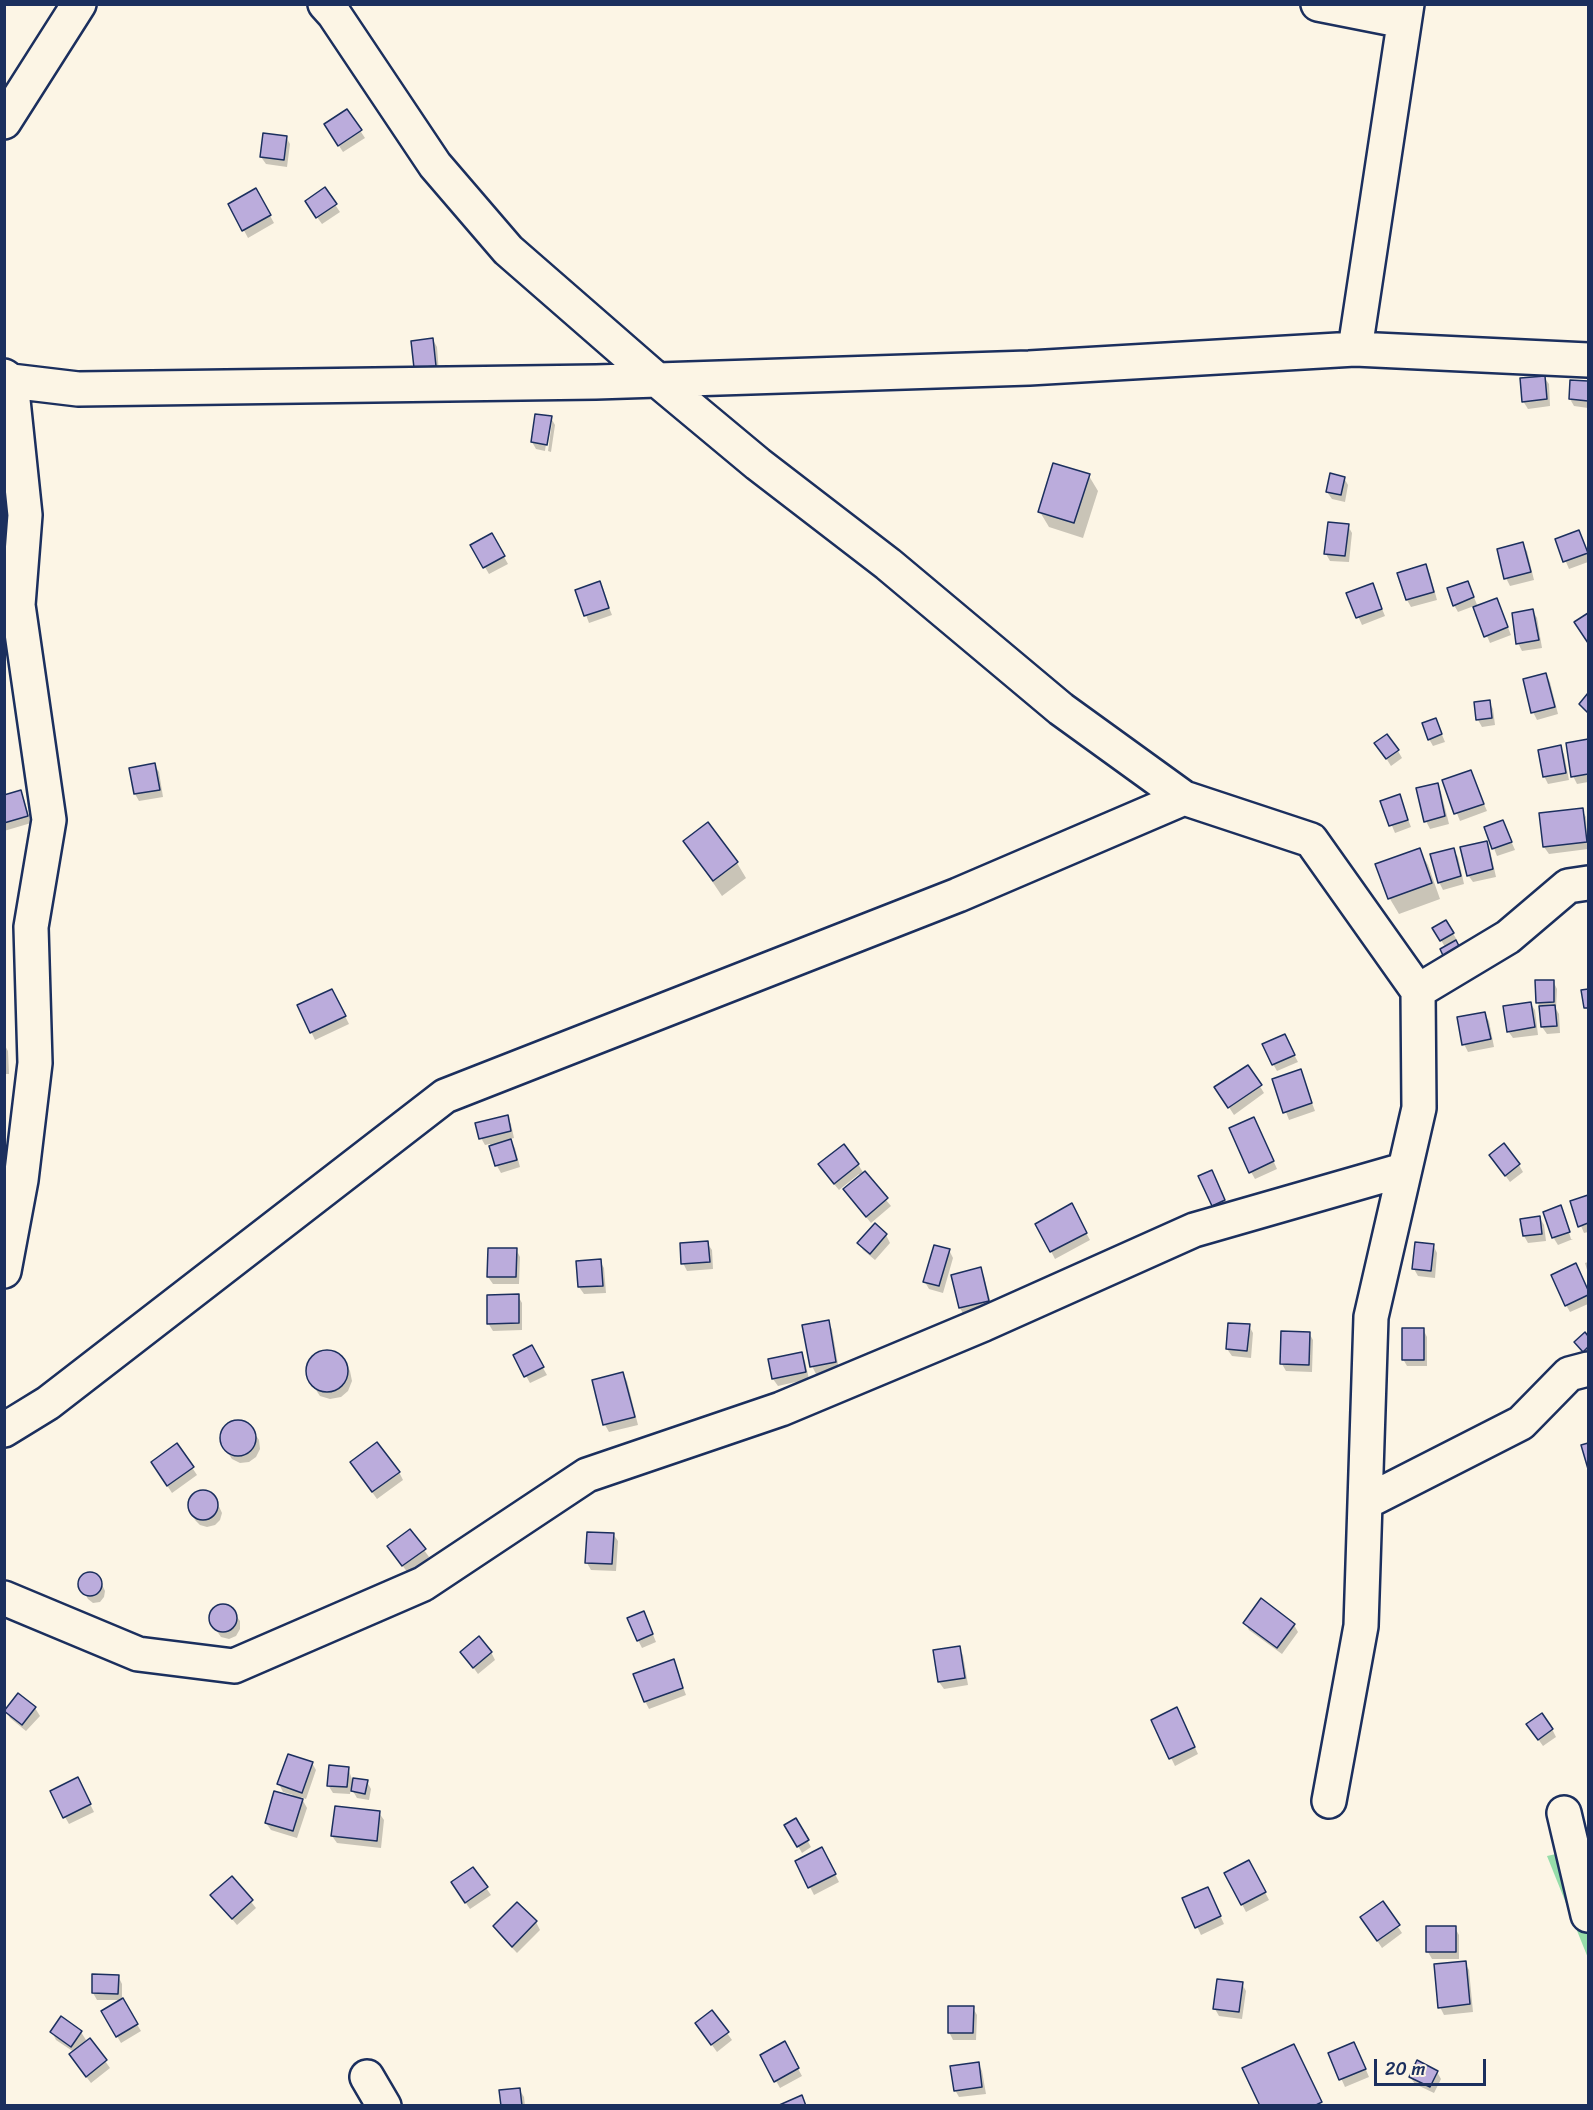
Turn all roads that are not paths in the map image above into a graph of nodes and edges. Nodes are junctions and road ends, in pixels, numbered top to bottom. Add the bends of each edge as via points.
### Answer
1 (79, 4) edge
2 (325, 4) edge
3 (1318, 4) edge
4 (1405, 13) edge
5 (4, 122) edge
6 (1355, 349) junction
7 (1588, 360) edge
8 (8, 378) edge
9 (656, 379) junction
10 (1184, 798) junction
11 (1588, 883) edge
12 (1418, 991) junction
13 (1403, 1170) junction
14 (4, 1270) edge
15 (1588, 1369) edge
16 (5, 1424) edge
17 (1366, 1502) junction
18 (4, 1598) edge
19 (1329, 1802) dead end
20 (1564, 1813) dead end
21 (1588, 1915) edge
22 (367, 2077) dead end
23 (384, 2106) edge

1 - 5 street
2 - 9 street via 435,165 508,250
3 - 4 street
4 - 6 street
6 - 7 street
6 - 9 street via 1029,368
8 - 9 street via 78,389
8 - 14 street via 25,515 18,605 49,820 31,927 34,1063 21,1180
9 - 10 street via 888,564 1061,709
10 - 12 street via 1311,840
10 - 16 street via 958,895 445,1096 48,1403
11 - 12 street via 1568,886 1509,937
12 - 13 street via 1419,1108
13 - 17 street via 1371,1317
13 - 18 street via 1194,1230 781,1409 587,1475 423,1584 234,1666 138,1654
15 - 17 street via 1569,1374 1521,1423
17 - 19 street via 1361,1626
20 - 21 street
22 - 23 street

